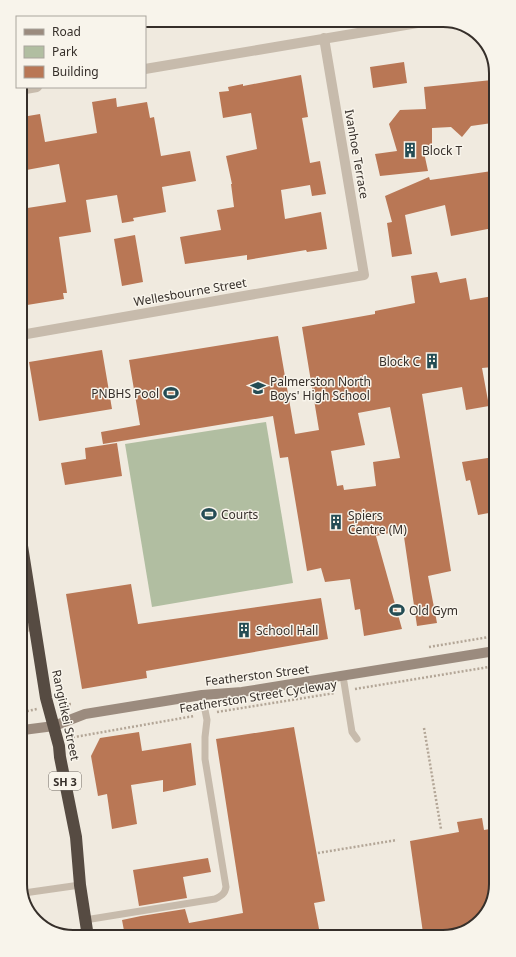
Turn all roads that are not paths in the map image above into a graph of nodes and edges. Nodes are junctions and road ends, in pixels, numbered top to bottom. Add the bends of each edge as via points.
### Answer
1 (392, 27) edge
2 (324, 38) junction
3 (146, 69) edge
4 (364, 275) joint
5 (27, 334) edge
6 (27, 594) edge
7 (35, 627) junction
8 (27, 628) edge
9 (489, 652) edge
10 (343, 676) junction
11 (202, 695) junction
12 (54, 726) junction
13 (27, 729) edge
14 (357, 739) dead end
15 (80, 885) junction
16 (28, 893) edge
17 (85, 920) junction
18 (87, 930) edge

1 - 2 street
2 - 3 street
2 - 4 street, Ivanhoe Terrace
4 - 5 street, Wellesbourne Street
6 - 7 highway, Rangitikei Street / SH 3
7 - 8 lane
7 - 12 highway, Rangitikei Street / SH 3 via 48,707
9 - 10 main road, Featherston Street
10 - 11 main road, Featherston Street via 242,692
10 - 14 lane via 352,732
11 - 12 main road, Featherston Street via 85,714
11 - 17 lane via 207,720 205,759 225,892 215,899
12 - 13 main road, Featherston Street
12 - 15 highway, Rangitikei Street / SH 3 via 76,837
15 - 16 lane
15 - 17 highway, Rangitikei Street / SH 3
17 - 18 highway, Rangitikei Street / SH 3

